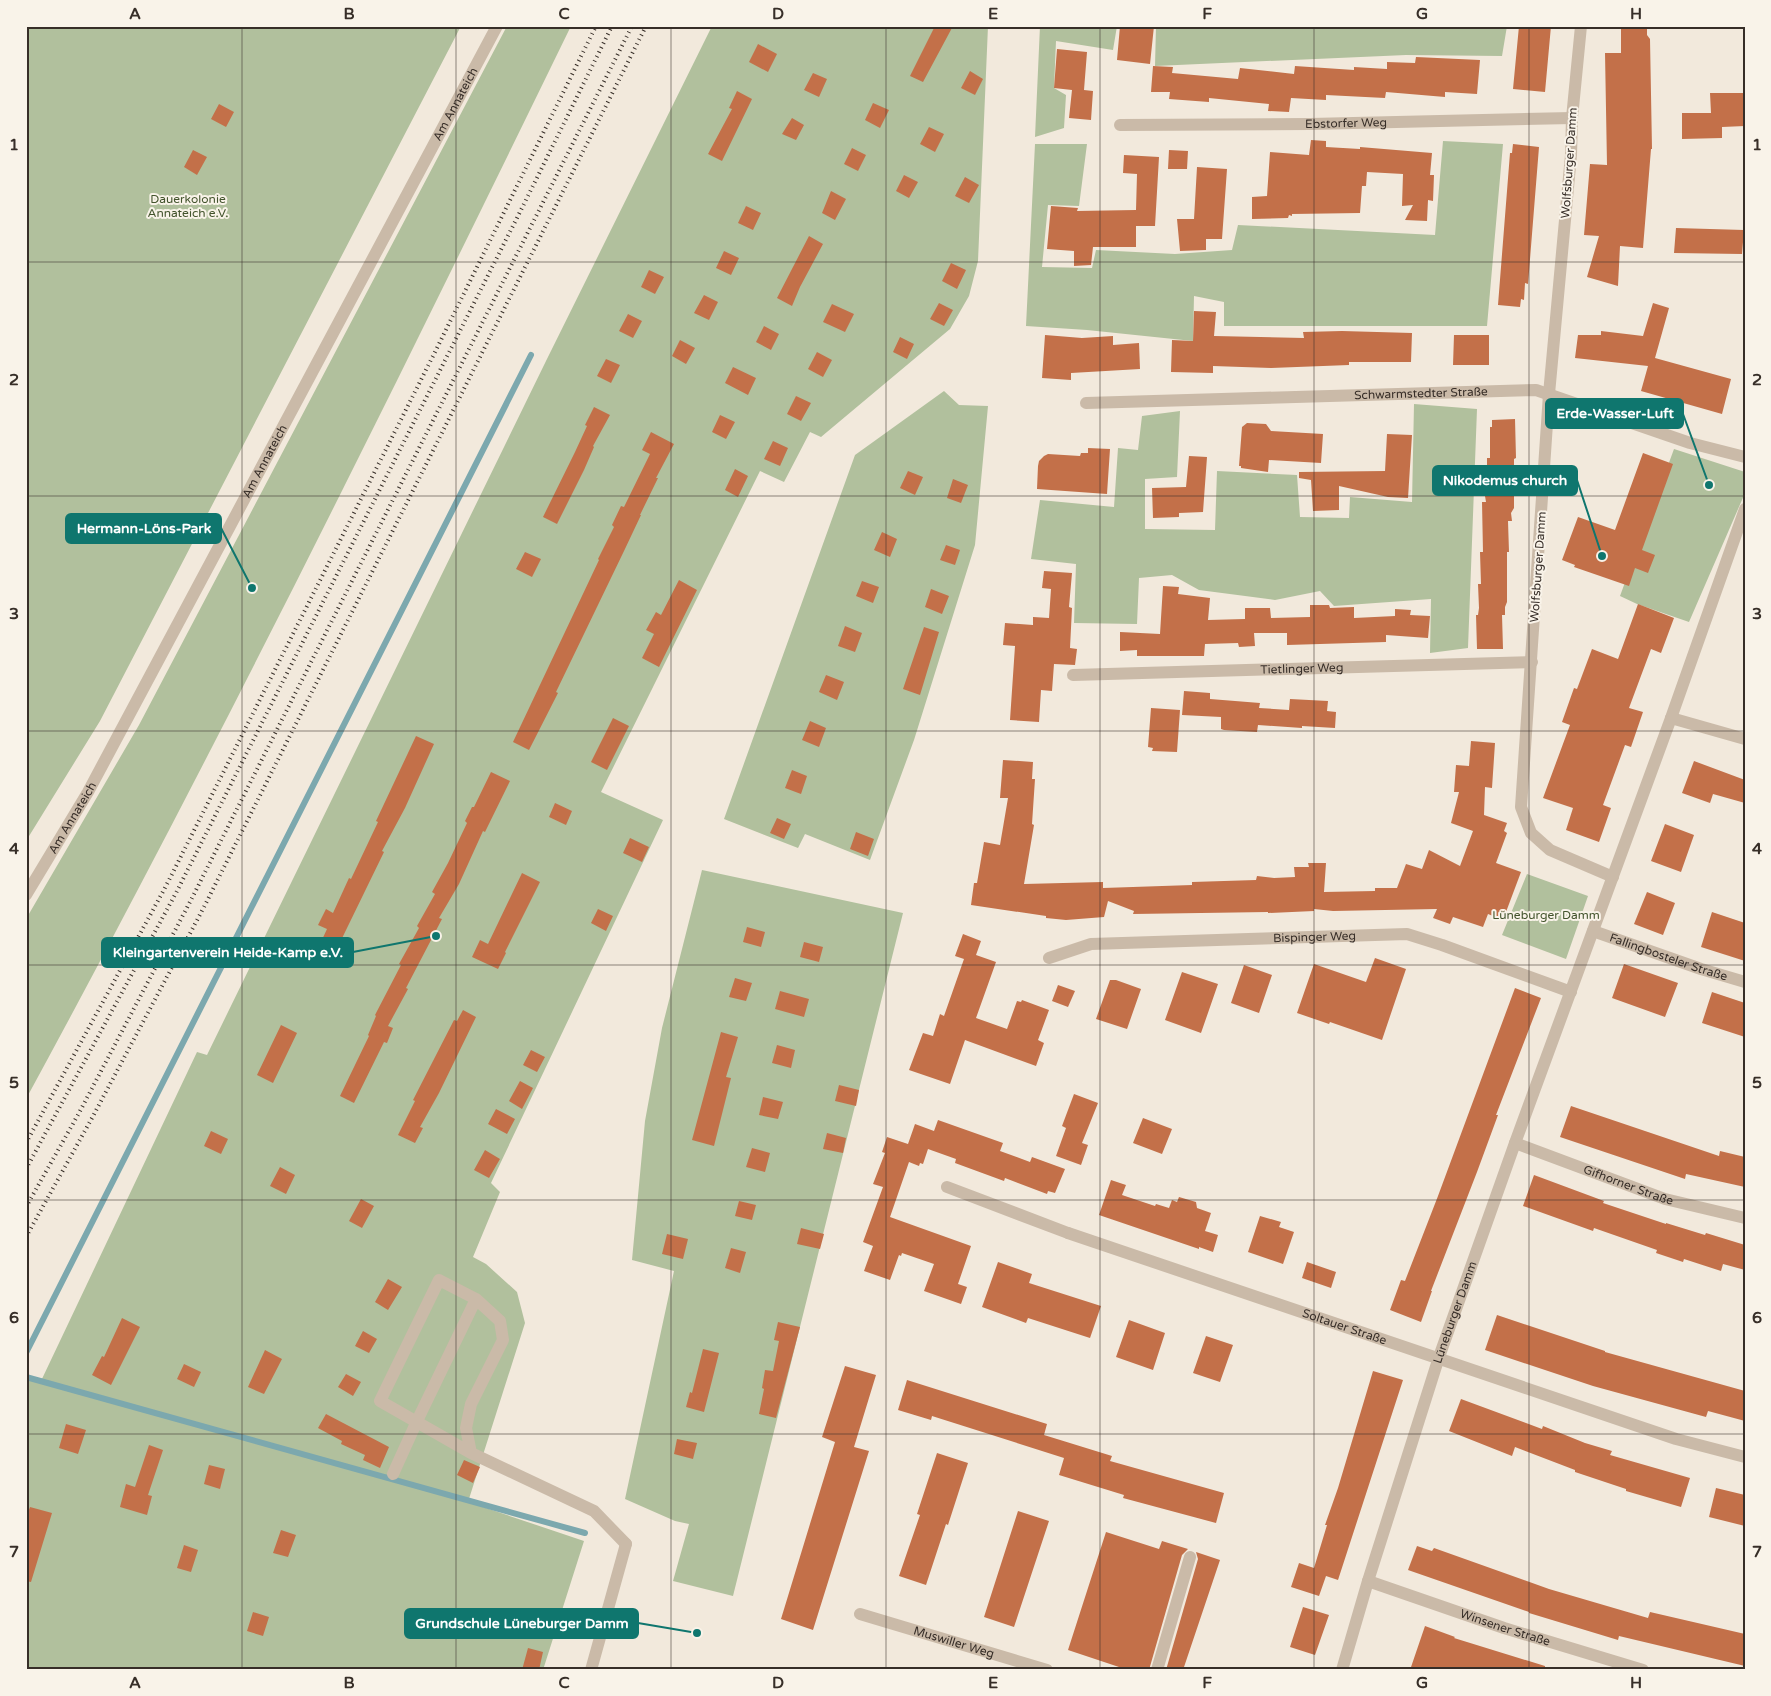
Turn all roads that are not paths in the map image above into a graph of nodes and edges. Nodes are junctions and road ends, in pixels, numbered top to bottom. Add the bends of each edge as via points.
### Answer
1 (497, 26) edge
2 (1581, 26) edge
3 (1572, 118) junction
4 (1120, 125) dead end
5 (1549, 394) junction
6 (1086, 403) dead end
7 (1745, 457) edge
8 (1745, 509) edge
9 (1532, 662) junction
10 (1073, 675) dead end
11 (1671, 718) junction
12 (1745, 739) edge
13 (1613, 877) junction
14 (26, 895) edge
15 (1593, 931) junction
16 (1049, 958) dead end
17 (1745, 982) edge
18 (1571, 992) junction
19 (1515, 1143) junction
20 (947, 1188) dead end
21 (1745, 1218) edge
22 (476, 1299) junction
23 (1439, 1357) junction
24 (417, 1421) junction
25 (471, 1453) junction
26 (1745, 1457) edge
27 (393, 1474) dead end
28 (1190, 1557) dead end
29 (1368, 1581) junction
30 (860, 1614) dead end
31 (591, 1670) edge
32 (1047, 1670) edge
33 (1157, 1670) edge
34 (1342, 1670) edge
35 (1643, 1670) edge

1 - 14 street, Am Annateich via 88,792
2 - 3 street, Wolfsburger Damm
3 - 4 street, Ebstorfer Weg
3 - 5 street, Wolfsburger Damm
5 - 6 street, Schwarmstedter Straße via 1536,390
5 - 7 street, Schwarmstedter Straße via 1690,443
5 - 9 street, Wolfsburger Damm
8 - 11 street, Lüneburger Damm
9 - 10 street, Tietlinger Weg
9 - 13 street, Wolfsburger Damm via 1521,807 1530,833 1550,850
11 - 12 street
11 - 13 street, Lüneburger Damm
13 - 15 street, Lüneburger Damm
15 - 17 street, Fallingbosteler Straße via 1701,970
15 - 18 street, Lüneburger Damm
16 - 18 street, Bispinger Weg via 1091,944 1407,934
18 - 19 street, Lüneburger Damm
19 - 21 street, Gifhorner Straße via 1665,1198
19 - 23 street, Lüneburger Damm
20 - 23 street, Soltauer Straße
22 - 24 street
22 - 24 street via 439,1280 380,1401
22 - 25 street via 500,1321 503,1340 471,1404 466,1428
23 - 26 street, Soltauer Straße via 1676,1439
23 - 29 street, Lüneburger Damm
24 - 25 street
24 - 27 street
25 - 31 street via 594,1511 626,1544
28 - 33 street
29 - 34 street, Lüneburger Damm
29 - 35 street, Winsener Straße via 1504,1628
30 - 32 street, Muswiller Weg

